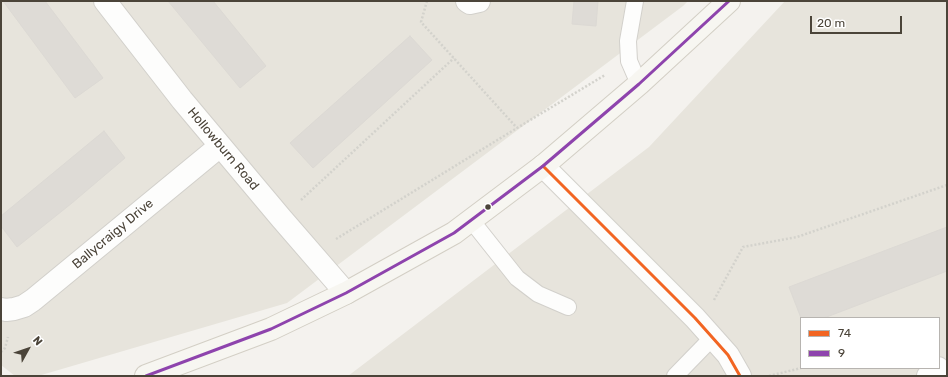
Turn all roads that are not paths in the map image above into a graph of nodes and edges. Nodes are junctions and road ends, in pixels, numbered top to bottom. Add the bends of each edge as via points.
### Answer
1 (105, 1) edge
2 (467, 1) edge
3 (480, 1) edge
4 (635, 1) edge
5 (729, 1) edge
6 (640, 84) junction
7 (220, 146) junction
8 (544, 166) junction
9 (471, 220) junction
10 (346, 293) junction
11 (568, 307) dead end
12 (1, 308) edge
13 (712, 338) junction
14 (937, 369) edge
15 (146, 376) edge
16 (675, 376) edge
17 (740, 376) edge
18 (928, 376) edge

1 - 7 street, Hollowburn Road
2 - 3 street
4 - 6 lane via 628,41 629,60
5 - 6 main road
6 - 8 main road
7 - 10 street, Hollowburn Road
7 - 12 street, Ballycraigy Drive via 33,300 14,309
8 - 9 main road
8 - 13 street
9 - 10 main road via 454,233
9 - 11 lane via 517,278 538,294
10 - 15 main road via 271,329
13 - 16 lane
13 - 17 street via 728,355
14 - 18 street

